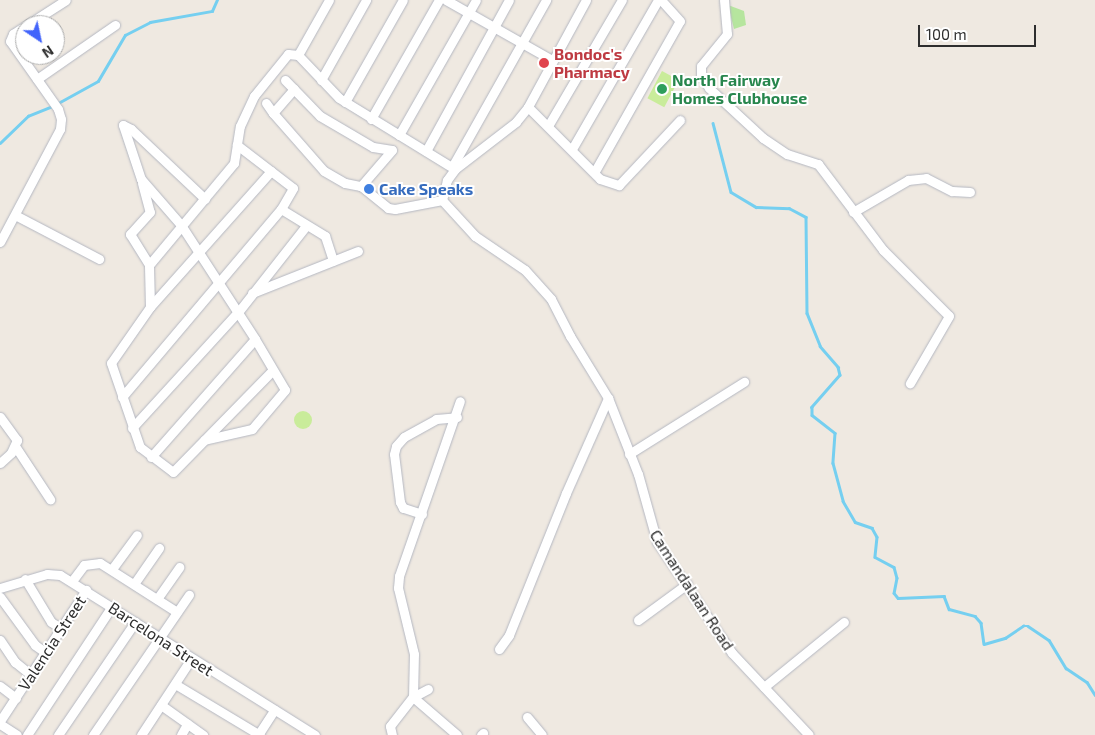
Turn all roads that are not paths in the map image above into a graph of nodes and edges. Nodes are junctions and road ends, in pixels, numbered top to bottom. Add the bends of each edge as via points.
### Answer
1 (66, 0) edge
2 (329, 0) edge
3 (366, 0) edge
4 (403, 0) edge
5 (439, 0) edge
6 (446, 0) edge
7 (476, 0) edge
8 (510, 0) edge
9 (546, 0) edge
10 (586, 0) edge
11 (622, 0) edge
12 (660, 0) edge
13 (724, 0) edge
14 (468, 13) junction
15 (43, 15) edge
16 (115, 24) dead end
17 (493, 28) junction
18 (15, 32) edge
19 (520, 43) junction
20 (15, 48) edge
21 (298, 55) junction
22 (552, 60) junction
23 (28, 65) edge
24 (37, 78) junction
25 (285, 80) dead end
26 (321, 80) junction
27 (294, 89) junction
28 (345, 102) junction
29 (266, 103) dead end
30 (528, 107) junction
31 (273, 113) junction
32 (371, 119) junction
33 (680, 120) dead end
34 (548, 126) junction
35 (399, 135) junction
36 (236, 145) junction
37 (572, 149) junction
38 (426, 151) junction
39 (454, 168) junction
40 (271, 171) junction
41 (595, 172) junction
42 (141, 179) junction
43 (361, 186) junction
44 (970, 192) dead end
45 (205, 199) junction
46 (442, 200) junction
47 (281, 209) junction
48 (853, 212) junction
49 (15, 215) junction
50 (181, 225) junction
51 (306, 226) junction
52 (0, 242) edge
53 (358, 251) dead end
54 (200, 254) junction
55 (99, 259) dead end
56 (333, 260) junction
57 (149, 265) junction
58 (219, 282) junction
59 (251, 293) junction
60 (150, 307) junction
61 (239, 312) junction
62 (255, 339) junction
63 (272, 371) junction
64 (744, 382) dead end
65 (910, 383) dead end
66 (122, 397) junction
67 (608, 398) junction
68 (460, 401) dead end
69 (0, 417) edge
70 (457, 417) junction
71 (132, 428) junction
72 (204, 440) junction
73 (16, 446) junction
74 (629, 454) junction
75 (151, 457) junction
76 (0, 463) edge
77 (50, 499) dead end
78 (422, 514) junction
79 (137, 535) dead end
80 (159, 548) dead end
81 (179, 567) dead end
82 (112, 569) junction
83 (25, 579) junction
84 (72, 581) junction
85 (134, 584) junction
86 (686, 584) junction
87 (0, 588) edge
88 (86, 590) junction
89 (189, 595) dead end
90 (0, 597) edge
91 (156, 599) junction
92 (112, 606) junction
93 (177, 612) junction
94 (638, 620) dead end
95 (135, 622) junction
96 (844, 622) dead end
97 (62, 628) junction
98 (158, 637) junction
99 (0, 640) edge
100 (499, 649) dead end
101 (46, 652) junction
102 (191, 659) junction
103 (31, 675) junction
104 (175, 684) junction
105 (0, 686) edge
106 (764, 687) junction
107 (428, 690) dead end
108 (413, 697) junction
109 (16, 698) junction
110 (161, 705) junction
111 (274, 710) junction
112 (527, 717) dead end
113 (0, 723) edge
114 (187, 724) junction
115 (541, 734) edge
116 (16, 735) edge
117 (27, 735) edge
118 (58, 735) edge
119 (93, 735) edge
120 (141, 735) edge
121 (181, 735) edge
122 (204, 735) edge
123 (259, 735) edge
124 (315, 735) edge
125 (392, 735) edge
126 (457, 735) edge
127 (808, 735) edge

1 - 15 street
2 - 21 street
3 - 26 street
4 - 28 street
5 - 32 street
6 - 14 street
7 - 14 street
8 - 17 street
9 - 19 street
10 - 22 street
11 - 34 street
12 - 37 street
12 - 41 street via 677,14 680,21
13 - 48 street via 728,34 701,66 701,76 719,100 763,138 787,154 818,164
14 - 17 street
14 - 35 street
16 - 24 street
17 - 19 street
17 - 38 street
18 - 20 street via 10,41
19 - 22 street
19 - 39 street
21 - 26 street
21 - 36 street via 288,54 254,96 240,126
22 - 30 street
23 - 24 street
24 - 49 street via 58,109 60,129
25 - 27 street
26 - 28 street
27 - 31 street
27 - 43 street via 320,116 373,147 392,150
28 - 32 street
29 - 31 street
30 - 34 street
30 - 39 street via 516,122
31 - 43 street via 324,170 345,183
32 - 35 street
33 - 41 street via 619,185 600,179
34 - 37 street
35 - 38 street
36 - 40 street
36 - 45 street via 234,163
37 - 41 street
38 - 39 street
39 - 46 street
40 - 47 street via 293,188
40 - 54 street
42 - 45 street via 123,125 132,128
42 - 50 street
42 - 57 street via 150,212 130,234
43 - 46 street via 391,209
44 - 48 street via 952,191 926,178 908,180
45 - 50 street
46 - 67 street, Camandalaan Road via 475,236 524,270 551,299
47 - 51 street
47 - 58 street
48 - 65 street via 883,250 949,316
49 - 52 street
49 - 55 street
50 - 54 street
50 - 57 street
51 - 56 street via 325,236
51 - 59 street
53 - 56 street
54 - 58 street
54 - 60 street
56 - 59 street
57 - 60 street
58 - 61 street
58 - 66 street
59 - 61 street
60 - 66 street via 111,363
61 - 62 street
61 - 71 street
62 - 63 street
62 - 75 street
63 - 72 street
63 - 72 street via 285,390 252,428
64 - 74 street
66 - 71 street
67 - 74 street, Camandalaan Road
67 - 100 street via 509,635
68 - 70 street
69 - 73 street via 14,434
70 - 78 street
70 - 78 street via 436,419 404,437 396,446 394,454 400,502 403,508
71 - 75 street via 140,447
72 - 75 street via 172,472
73 - 76 street
73 - 77 street
74 - 86 street, Camandalaan Road via 638,474 657,542
78 - 108 street via 399,576 398,588 414,654
79 - 82 street
80 - 85 street
81 - 91 street
82 - 84 street via 93,562 84,565
82 - 85 street
83 - 84 street, Barcelona Street via 47,574 60,575
83 - 87 street, Barcelona Street
83 - 97 street via 51,622
84 - 88 street, Barcelona Street
85 - 91 street
86 - 94 street
86 - 106 street, Camandalaan Road via 714,630 747,672
88 - 92 street, Barcelona Street
88 - 97 street, Valencia Street
89 - 93 street
90 - 101 street via 35,645
91 - 93 street
92 - 95 street, Barcelona Street
92 - 117 street
93 - 98 street
95 - 98 street, Barcelona Street
95 - 118 street
96 - 106 street
97 - 101 street, Valencia Street
98 - 102 street, Barcelona Street
98 - 119 street
99 - 103 street via 15,662
101 - 103 street, Valencia Street
102 - 104 street
102 - 111 street, Barcelona Street
103 - 109 street, Valencia Street
104 - 110 street
104 - 123 street
105 - 109 street
106 - 127 street, Camandalaan Road
107 - 108 street
108 - 125 street via 390,726
108 - 126 street
109 - 113 street, Valencia Street
110 - 114 street
110 - 120 street
111 - 123 street
111 - 124 street, Barcelona Street
112 - 115 street
113 - 116 street
114 - 121 street
114 - 122 street

